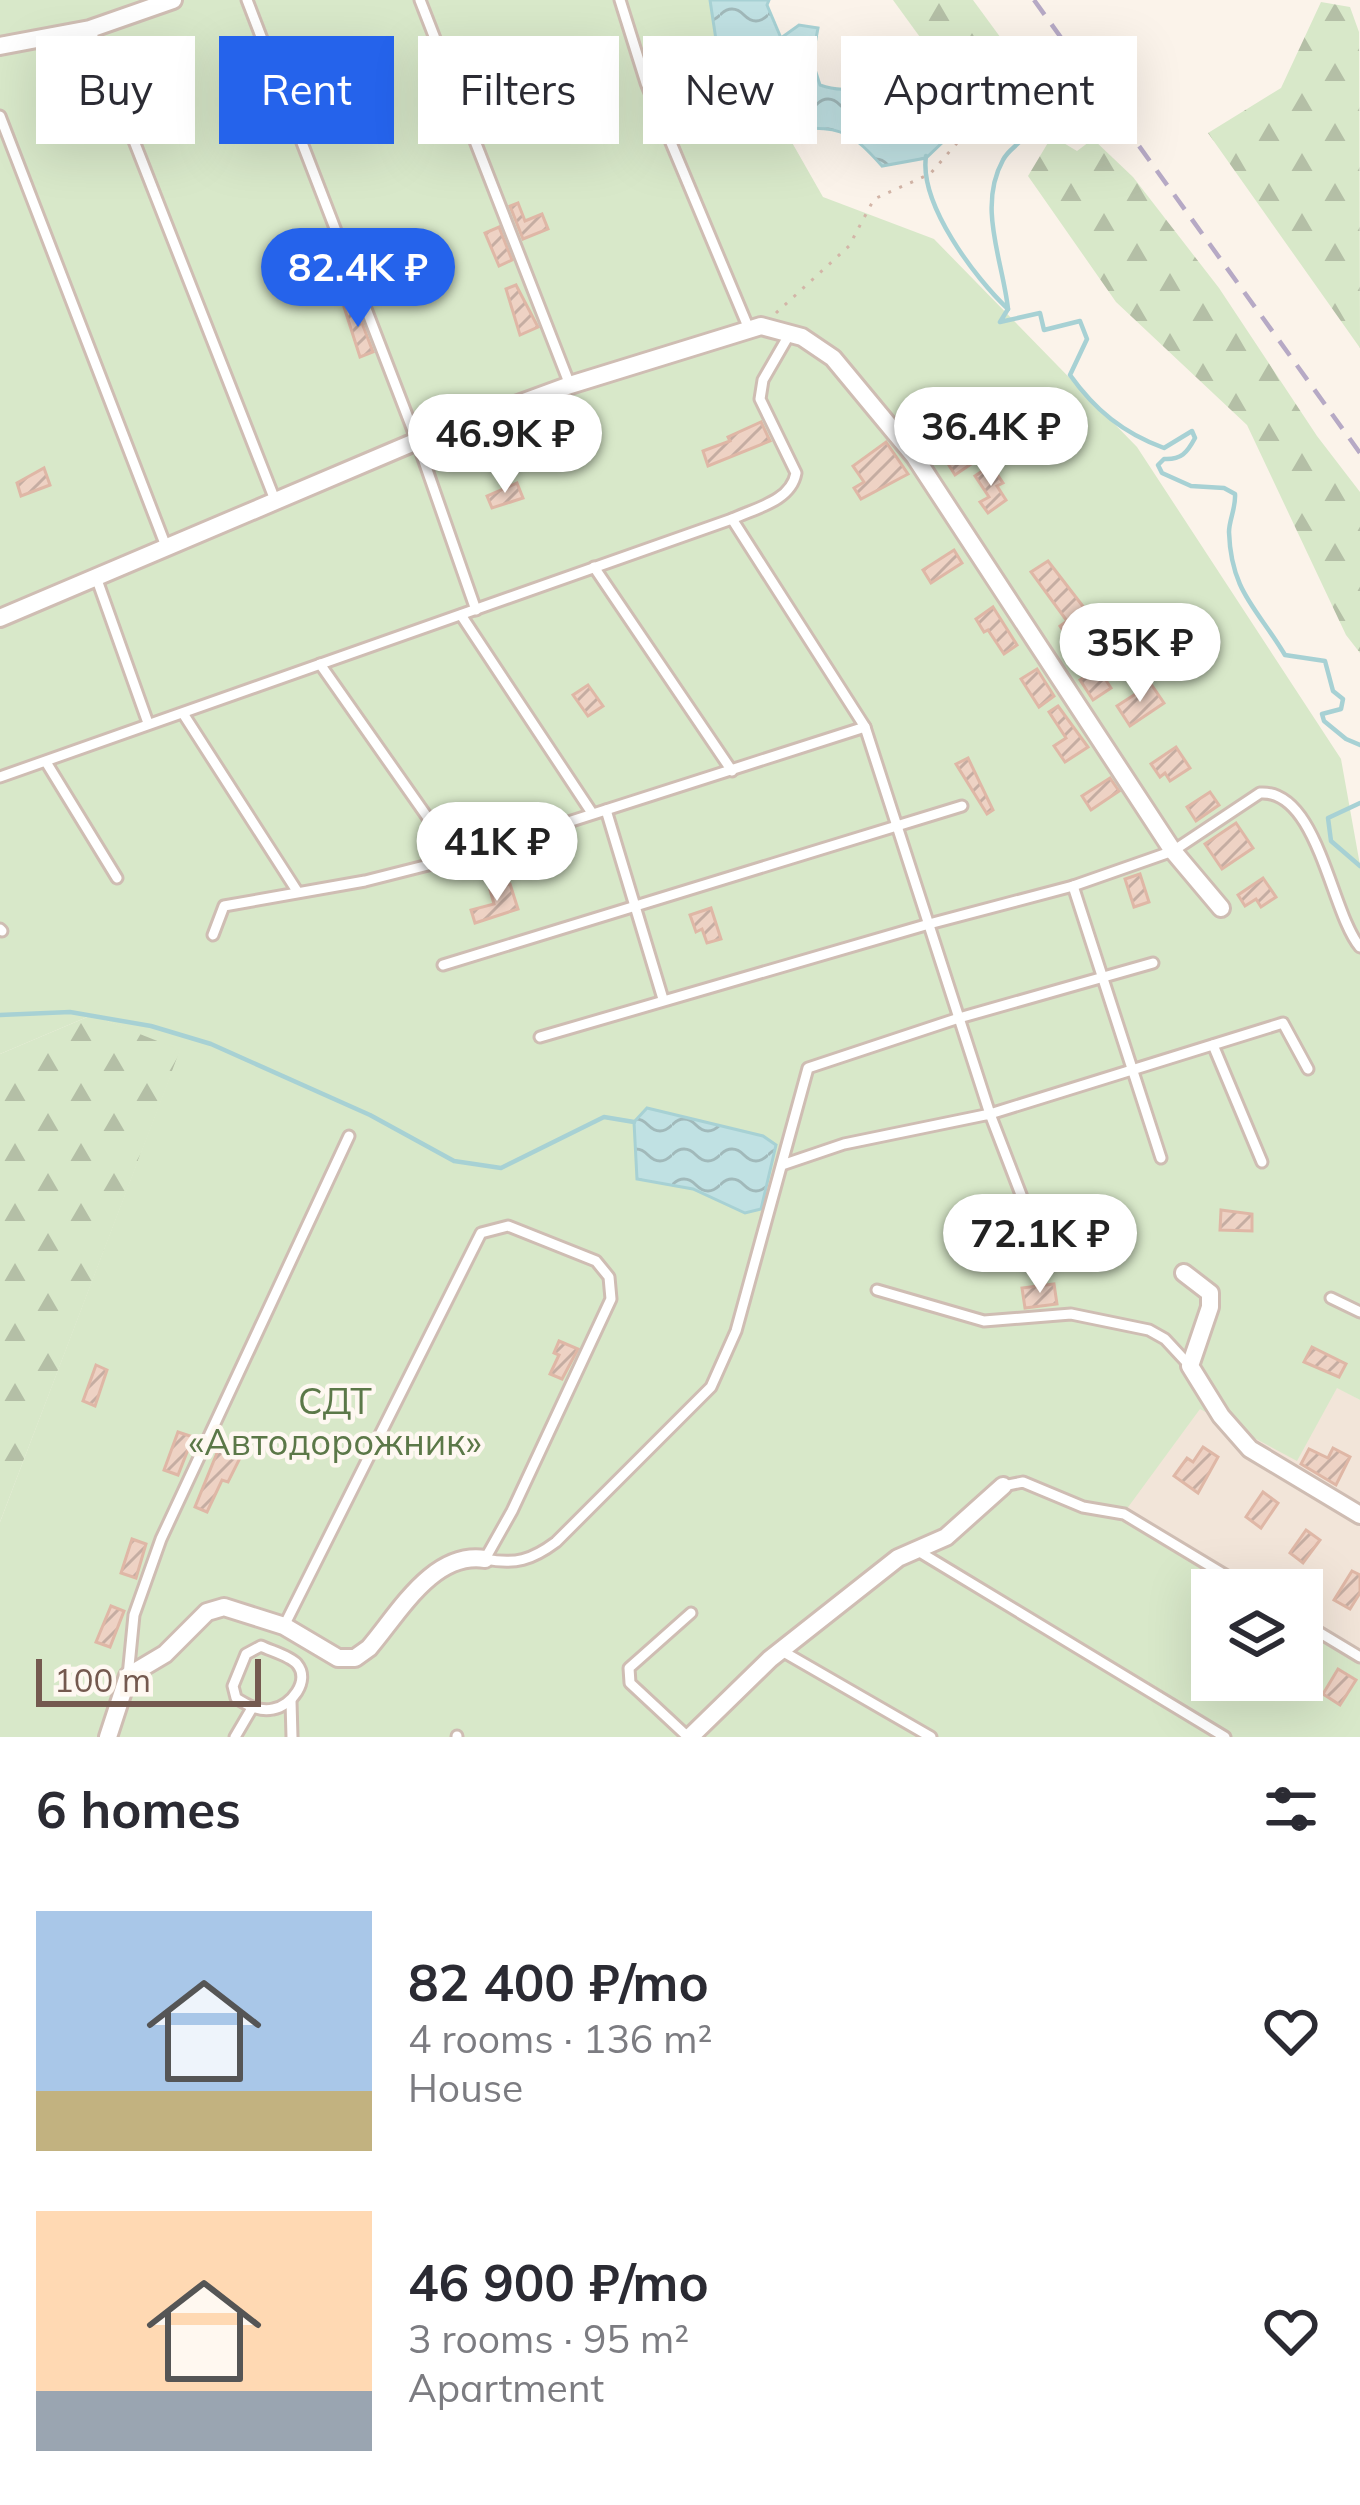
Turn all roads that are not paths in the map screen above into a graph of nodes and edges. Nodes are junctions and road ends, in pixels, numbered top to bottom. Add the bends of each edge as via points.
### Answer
1 (173, 0) edge
2 (247, 0) edge
3 (420, 0) edge
4 (620, 0) edge
5 (90, 29) junction
6 (0, 46) edge
7 (0, 116) edge
8 (755, 328) junction
9 (790, 332) junction
10 (570, 385) junction
11 (417, 441) junction
12 (275, 500) junction
13 (732, 519) junction
14 (167, 549) junction
15 (594, 567) junction
16 (97, 577) junction
17 (476, 610) junction
18 (461, 615) junction
19 (0, 618) edge
20 (320, 664) junction
21 (184, 715) junction
22 (148, 723) junction
23 (865, 728) junction
24 (46, 762) junction
25 (732, 771) junction
26 (0, 777) edge
27 (962, 806) dead end
28 (606, 810) junction
29 (592, 812) junction
30 (898, 824) junction
31 (1173, 851) junction
32 (456, 859) junction
33 (117, 878) dead end
34 (1073, 886) junction
35 (297, 891) junction
36 (637, 905) junction
37 (1221, 908) dead end
38 (929, 924) junction
39 (213, 934) dead end
40 (1360, 947) edge
41 (1154, 963) dead end
42 (443, 965) dead end
43 (1102, 978) junction
44 (663, 999) junction
45 (959, 1018) junction
46 (540, 1037) dead end
47 (1213, 1045) junction
48 (1132, 1069) junction
49 (1308, 1069) dead end
50 (990, 1114) junction
51 (349, 1136) dead end
52 (1161, 1158) dead end
53 (1262, 1162) dead end
54 (782, 1165) junction
55 (1028, 1240) dead end
56 (1184, 1273) dead end
57 (877, 1291) dead end
58 (1331, 1298) dead end
59 (1360, 1312) edge
60 (1190, 1366) junction
61 (1003, 1486) joint
62 (1360, 1515) edge
63 (918, 1551) junction
64 (485, 1559) junction
65 (1215, 1569) edge
66 (691, 1613) dead end
67 (284, 1626) junction
68 (1323, 1635) edge
69 (782, 1651) junction
70 (1360, 1657) edge
71 (128, 1676) junction
72 (291, 1701) junction
73 (252, 1708) junction
74 (108, 1737) edge
75 (235, 1737) edge
76 (292, 1737) edge
77 (689, 1737) edge
78 (931, 1737) edge
79 (1225, 1737) edge

1 - 5 street
2 - 11 lane
3 - 10 lane
4 - 8 lane via 646,83
5 - 6 street
5 - 12 lane
7 - 14 lane
8 - 9 street
8 - 10 street
9 - 13 lane via 760,399 795,482 785,495
9 - 31 street via 833,358 915,458
10 - 11 street
11 - 12 street
11 - 17 lane
12 - 14 street
13 - 15 lane
13 - 23 lane
14 - 16 street
15 - 17 lane
15 - 25 lane
16 - 19 street
16 - 22 lane
17 - 18 lane
18 - 20 lane
18 - 29 lane
20 - 21 lane
20 - 32 lane
21 - 22 lane
21 - 35 lane
22 - 24 lane
23 - 25 lane
23 - 30 lane
24 - 26 lane
24 - 33 lane
25 - 28 lane
27 - 30 lane
28 - 29 lane
28 - 36 lane
29 - 32 lane
30 - 36 lane
30 - 38 lane
31 - 34 lane
31 - 37 street
31 - 40 lane via 1260,793 1282,798 1328,864 1341,916
32 - 35 lane
34 - 38 lane
34 - 43 lane
35 - 39 lane via 224,906
36 - 42 lane
36 - 44 lane
38 - 44 lane
38 - 45 lane
41 - 43 lane
43 - 45 lane
43 - 48 lane
44 - 46 lane
45 - 50 lane
45 - 54 lane via 808,1068
47 - 48 lane
47 - 49 lane via 1283,1023
47 - 53 lane
48 - 50 lane
48 - 52 lane
50 - 54 lane
50 - 55 lane via 1024,1205
51 - 71 lane via 161,1539 134,1615
54 - 64 lane via 736,1331 711,1387 556,1542 519,1562
56 - 60 street via 1210,1293
57 - 60 lane via 984,1321 1071,1314 1149,1330
58 - 59 lane
60 - 62 street via 1250,1449
61 - 63 street
61 - 65 lane via 1023,1482 1124,1514
63 - 69 street via 898,1558
63 - 79 lane
64 - 67 street via 443,1566 356,1658 338,1658
64 - 67 lane via 611,1299 609,1276 596,1261 508,1226 481,1233
66 - 77 lane via 628,1674
67 - 71 street via 230,1606 216,1609
68 - 70 lane
69 - 77 street
69 - 78 lane
71 - 74 street
72 - 73 lane
72 - 73 lane via 300,1669 261,1646 246,1654 233,1686
72 - 76 lane
73 - 75 lane

